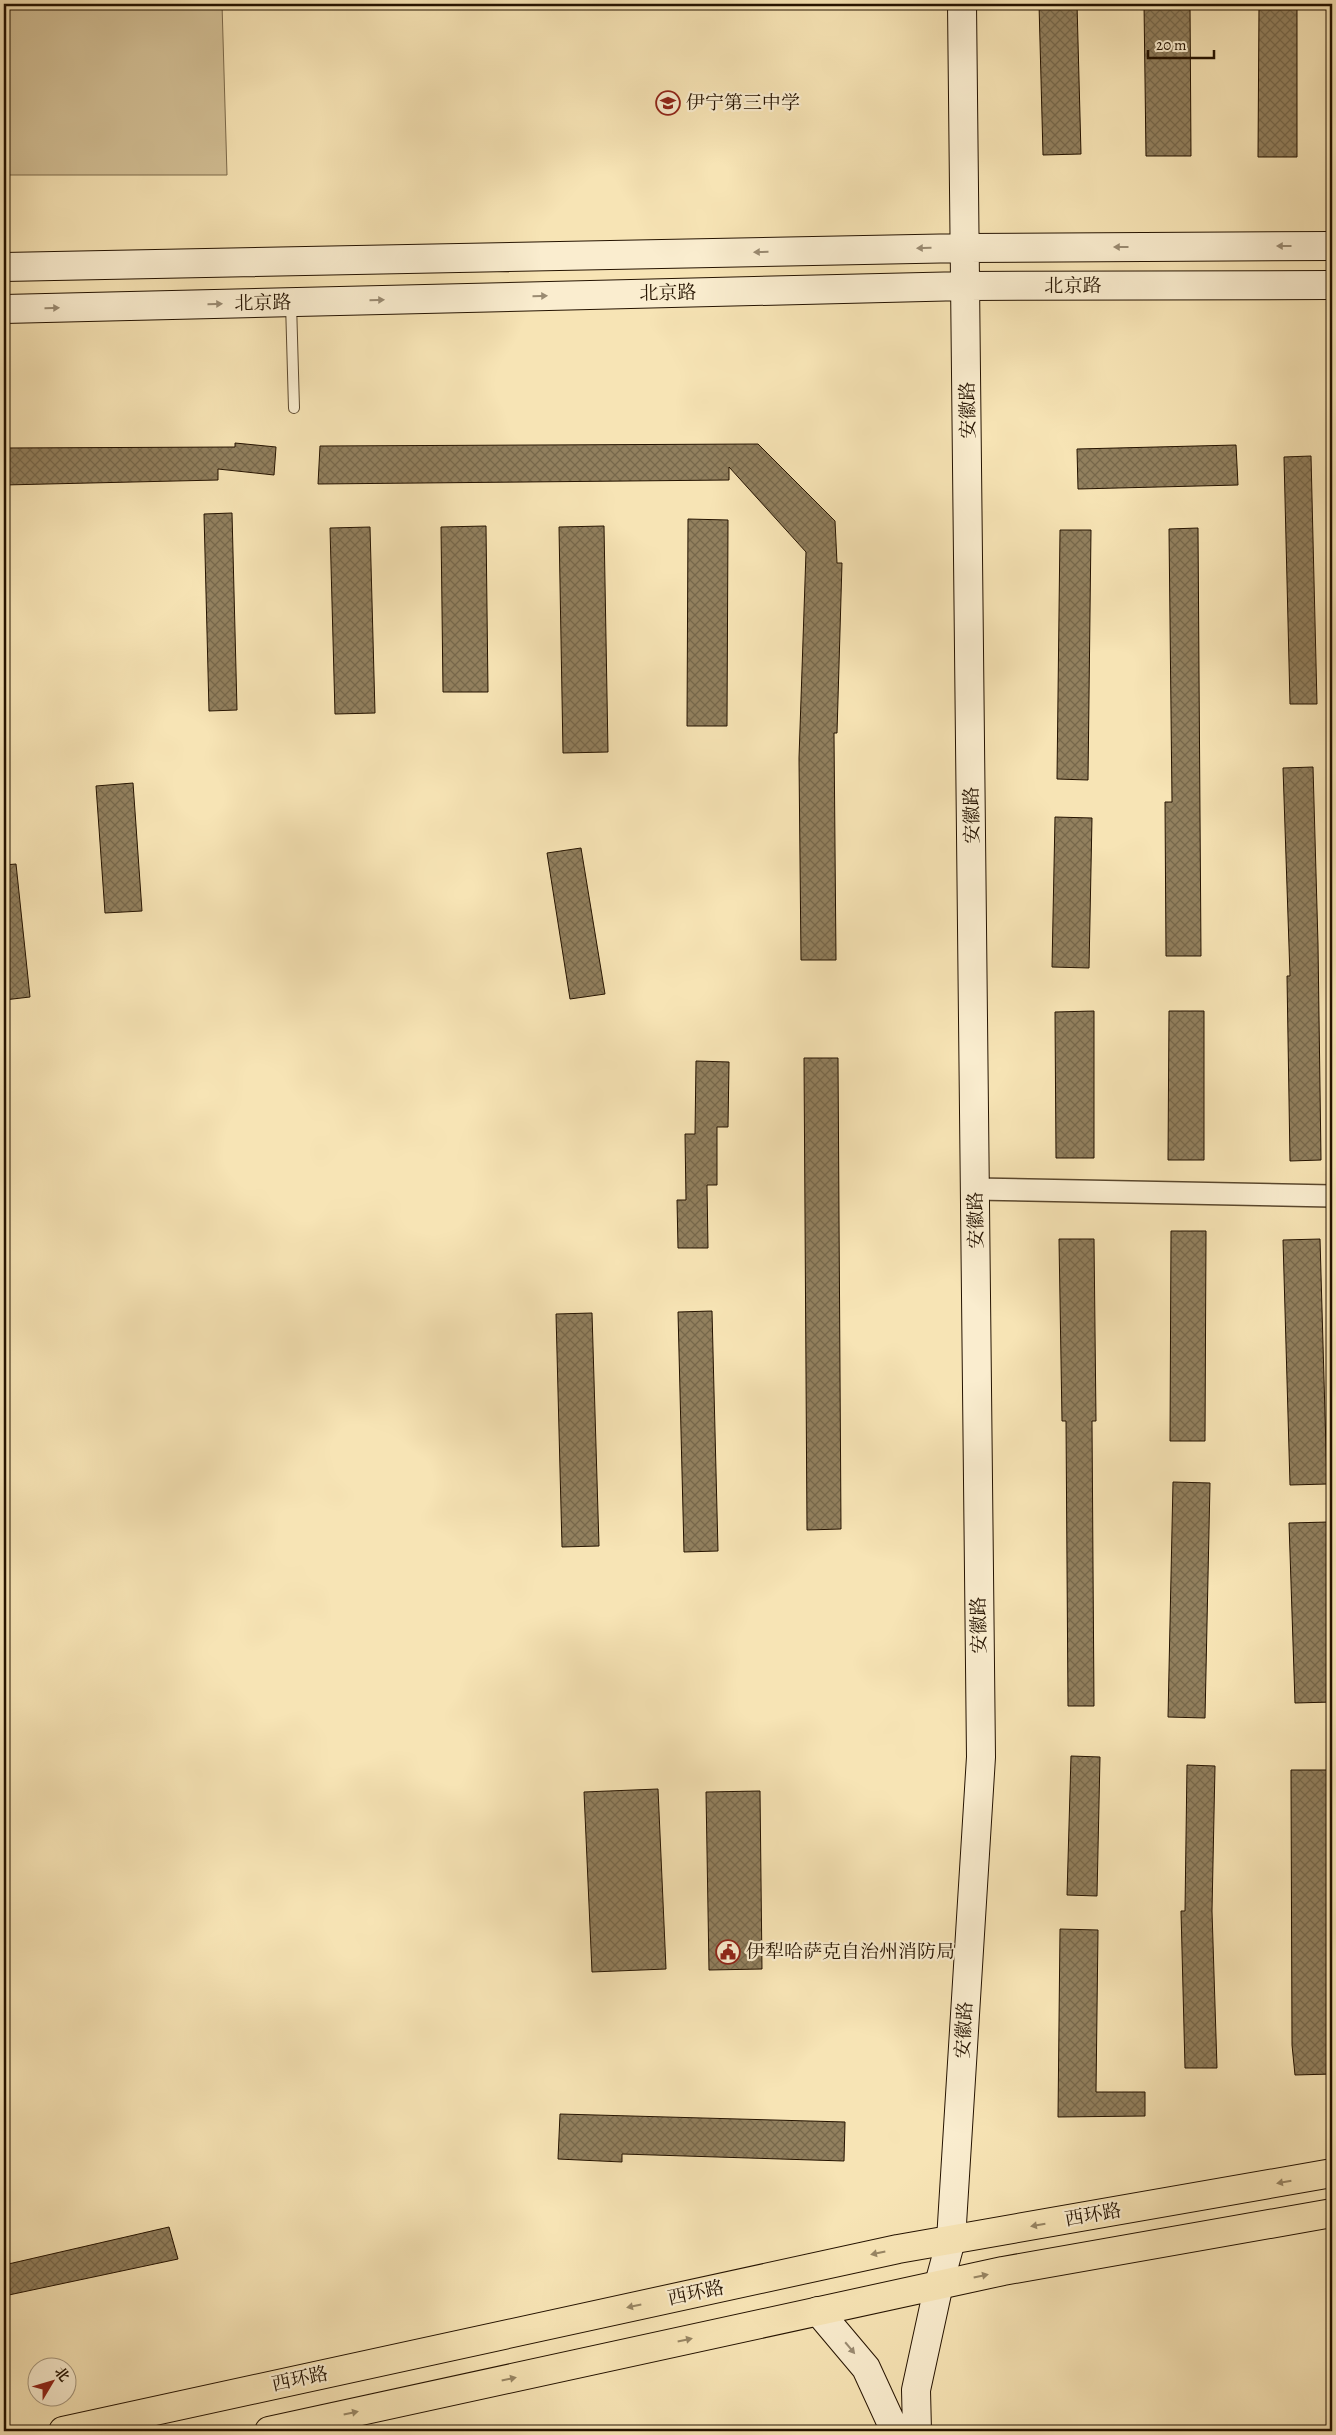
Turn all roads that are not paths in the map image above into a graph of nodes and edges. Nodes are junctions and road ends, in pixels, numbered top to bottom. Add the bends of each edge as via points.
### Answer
1 (962, 4) edge
2 (1332, 246) edge
3 (966, 248) junction
4 (4, 267) edge
5 (1332, 285) edge
6 (966, 286) junction
7 (291, 302) junction
8 (4, 309) edge
9 (294, 408) dead end
10 (975, 1189) junction
11 (1332, 1196) edge
12 (1332, 2174) edge
13 (1332, 2213) edge
14 (951, 2240) junction
15 (939, 2284) junction
16 (818, 2311) junction
17 (62, 2431) edge
18 (269, 2431) edge
19 (895, 2431) edge
20 (917, 2431) edge

1 - 3 street, 安徽路
2 -> 3 street, 北京路
3 -> 4 street, 北京路
3 - 6 street, 安徽路
5 - 6 street, 北京路
7 -> 6 street, 北京路
6 - 10 street, 安徽路
8 -> 7 street, 北京路
7 - 9 lane
10 - 11 street
10 - 14 street, 安徽路 via 981,1757
12 -> 14 main road, 西环路
15 -> 13 main road, 西环路
14 - 15 street, 安徽路
14 -> 17 main road, 西环路 via 878,2253
15 - 16 main road, 西环路
15 - 20 street, 安徽路 via 916,2390
18 -> 16 main road, 西环路
16 -> 19 street via 866,2368

